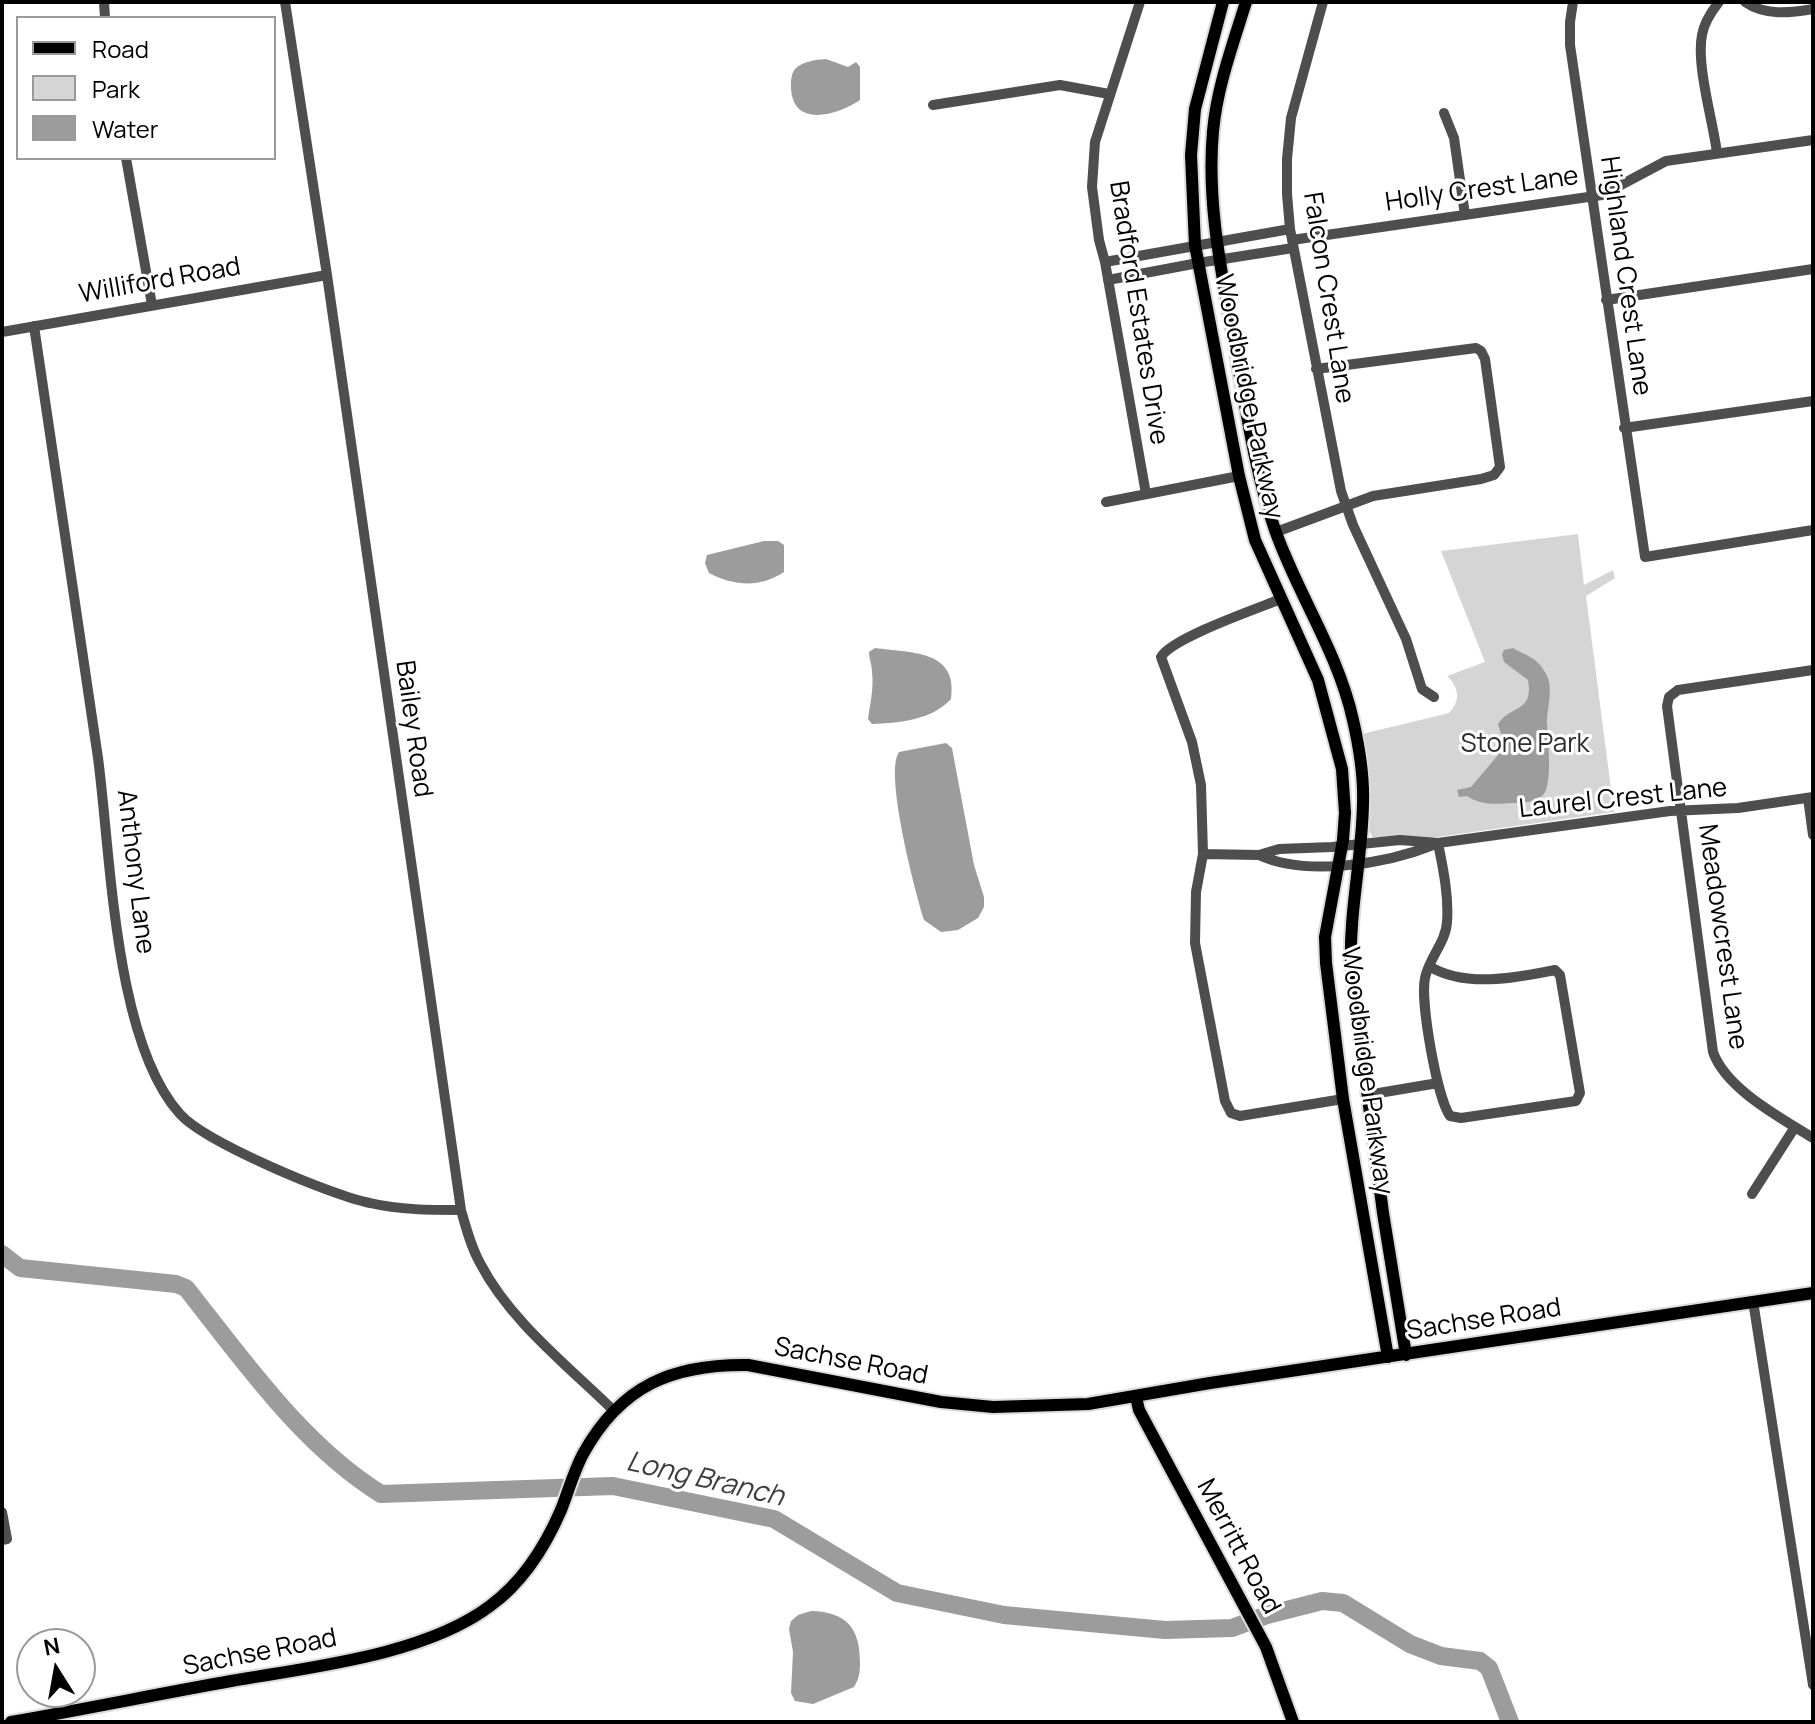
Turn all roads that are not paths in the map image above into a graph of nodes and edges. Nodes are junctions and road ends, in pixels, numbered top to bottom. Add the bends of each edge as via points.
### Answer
1 (285, 2) edge
2 (1140, 2) edge
3 (1223, 2) edge
4 (1246, 2) edge
5 (1323, 2) edge
6 (1573, 2) edge
7 (1719, 2) edge
8 (1745, 2) edge
9 (1813, 9) edge
10 (1109, 94) junction
11 (933, 105) dead end
12 (1444, 113) dead end
13 (1813, 140) edge
14 (1717, 153) junction
15 (126, 160) edge
16 (1592, 197) junction
17 (1465, 215) junction
18 (1292, 239) junction
19 (1216, 241) junction
20 (1195, 245) junction
21 (1219, 260) junction
22 (1105, 262) junction
23 (1198, 263) junction
24 (1813, 269) edge
25 (327, 275) junction
26 (1108, 280) junction
27 (1606, 300) junction
28 (152, 305) junction
29 (34, 326) junction
30 (2, 332) edge
31 (1316, 369) junction
32 (1813, 401) edge
33 (1624, 428) junction
34 (1239, 476) junction
35 (1146, 494) junction
36 (1106, 502) dead end
37 (1347, 506) junction
38 (1813, 530) edge
39 (1276, 532) junction
40 (1281, 599) junction
41 (1813, 670) edge
42 (1434, 697) dead end
43 (1810, 797) edge
44 (1680, 810) junction
45 (1813, 835) edge
46 (1438, 843) junction
47 (1360, 844) junction
48 (1342, 846) junction
49 (1203, 854) junction
50 (1259, 855) junction
51 (1358, 862) junction
52 (1339, 865) junction
53 (1429, 966) junction
54 (1438, 1083) junction
55 (1367, 1095) junction
56 (1343, 1099) junction
57 (1795, 1127) junction
58 (1813, 1138) edge
59 (1752, 1194) dead end
60 (461, 1210) junction
61 (1813, 1293) edge
62 (1753, 1301) junction
63 (1406, 1355) junction
64 (1388, 1357) junction
65 (1136, 1397) junction
66 (613, 1410) junction
67 (2, 1512) edge
68 (4, 1540) edge
69 (1813, 1685) edge
70 (28, 1721) edge
71 (11, 1722) edge
72 (1293, 1722) edge

1 - 25 street, Bailey Road
2 - 10 street, Bradford Estates Drive
3 - 20 main road, Woodbridge Parkway via 1195,109
4 - 19 main road, Woodbridge Parkway via 1213,128 1210,178
5 - 18 street, Falcon Crest Lane via 1291,118 1286,176
6 - 16 street, Highland Crest Lane via 1570,45
7 - 14 street via 1701,38
8 - 9 street via 1774,13
10 - 11 street via 1060,85
10 - 22 street, Bradford Estates Drive via 1095,142 1092,187
12 - 17 street via 1454,138
13 - 14 street, Holly Crest Lane
14 - 16 street, Holly Crest Lane via 1659,164
15 - 28 street
16 - 17 street, Holly Crest Lane
16 - 27 street, Highland Crest Lane
17 - 18 street, Holly Crest Lane
18 - 19 street, Holly Crest Lane
18 - 21 street, Holly Crest Lane
18 - 31 street, Falcon Crest Lane
19 - 20 street, Holly Crest Lane
19 - 21 main road, Woodbridge Parkway
20 - 22 street, Holly Crest Lane
20 - 23 main road, Woodbridge Parkway
21 - 23 street, Holly Crest Lane
21 - 39 main road, Woodbridge Parkway via 1262,487
22 - 26 street, Bradford Estates Drive
23 - 26 street, Holly Crest Lane
23 - 34 main road, Woodbridge Parkway
24 - 27 street
25 - 28 street, Williford Road
25 - 60 street, Bailey Road
26 - 35 street, Bradford Estates Drive
27 - 33 street, Highland Crest Lane
28 - 29 street, Williford Road
29 - 30 street, Williford Road
29 - 60 street, Anthony Lane via 119,935 135,1025 157,1082 180,1115 206,1135 283,1171 368,1203
31 - 37 street, Falcon Crest Lane
31 - 37 street via 1470,347 1485,359 1500,454 1498,472 1386,493
32 - 33 street
33 - 38 street, Highland Crest Lane via 1645,557
34 - 35 street
34 - 40 main road, Woodbridge Parkway via 1255,540
35 - 36 street
37 - 39 street
37 - 42 street, Falcon Crest Lane via 1397,617 1422,689
39 - 47 main road, Woodbridge Parkway via 1346,693 1363,800
40 - 48 main road, Woodbridge Parkway via 1333,727 1342,769
40 - 49 street via 1179,642 1161,657 1197,761
41 - 44 street, Meadowcrest Lane via 1686,688 1669,697
43 - 44 street, Laurel Crest Lane
43 - 45 street
44 - 46 street, Laurel Crest Lane
44 - 57 street, Meadowcrest Lane via 1718,1064 1733,1083
46 - 47 street, Laurel Crest Lane
46 - 51 street, Laurel Crest Lane via 1405,856
46 - 53 street via 1447,919
47 - 48 street, Laurel Crest Lane
47 - 51 main road, Woodbridge Parkway
48 - 50 street, Laurel Crest Lane
48 - 52 main road, Woodbridge Parkway
49 - 50 street
49 - 56 street via 1195,943 1227,1108 1240,1116
50 - 52 street, Laurel Crest Lane via 1278,864
51 - 52 street, Laurel Crest Lane
51 - 55 main road, Woodbridge Parkway via 1350,935
52 - 56 main road, Woodbridge Parkway via 1325,937
53 - 54 street via 1425,996
53 - 54 street via 1456,978 1555,970 1563,987 1580,1093 1567,1104 1461,1118 1445,1109
54 - 55 street
55 - 63 main road, Woodbridge Parkway
56 - 64 main road, Woodbridge Parkway
57 - 58 street, Meadowcrest Lane
57 - 59 street
60 - 66 street, Bailey Road via 479,1263 505,1299
61 - 62 main road, Sachse Road
62 - 63 main road, Sachse Road
62 - 69 street
63 - 64 main road, Sachse Road
64 - 65 main road, Sachse Road
65 - 66 main road, Sachse Road via 993,1407 748,1365 719,1365 664,1377
65 - 72 main road, Merritt Road via 1266,1647
66 - 70 main road, Sachse Road via 583,1454 546,1541 490,1607 448,1632 309,1667
67 - 68 street
70 - 71 main road, Sachse Road

